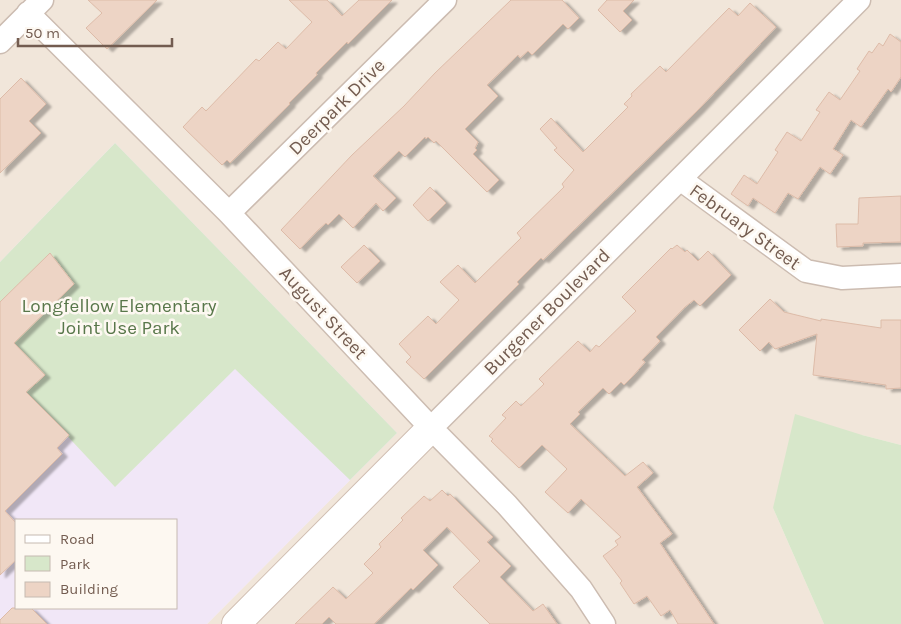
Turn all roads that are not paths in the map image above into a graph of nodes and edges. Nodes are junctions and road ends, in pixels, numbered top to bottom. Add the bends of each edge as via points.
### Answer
1 (444, 0) edge
2 (859, 0) edge
3 (35, 7) edge
4 (0, 42) edge
5 (680, 179) junction
6 (229, 213) junction
7 (901, 276) edge
8 (431, 428) junction
9 (236, 624) edge
10 (604, 624) edge

1 - 6 street, Deerpark Drive
2 - 5 street, Burgener Boulevard
3 - 4 street
3 - 6 street, August Street
5 - 7 street, February Street via 806,271 842,278
5 - 8 street, Burgener Boulevard
6 - 8 street, August Street
8 - 9 street, Burgener Boulevard
8 - 10 street, August Street via 507,505 580,589

